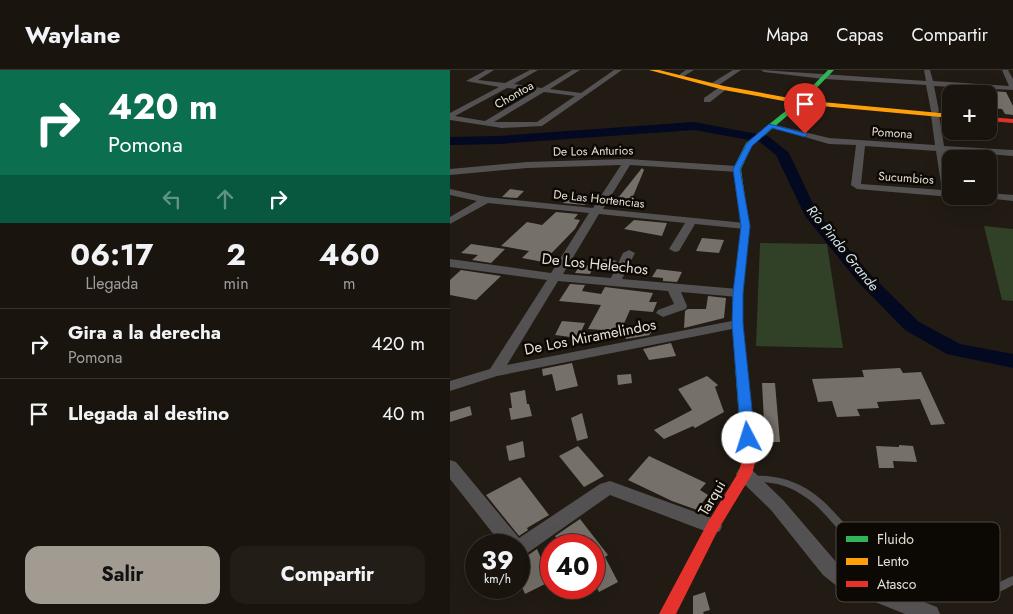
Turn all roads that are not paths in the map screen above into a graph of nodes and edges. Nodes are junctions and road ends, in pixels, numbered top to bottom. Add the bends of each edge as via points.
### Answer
1 (491, 70) edge
2 (534, 70) edge
3 (577, 70) edge
4 (619, 70) edge
5 (652, 70) edge
6 (666, 70) edge
7 (738, 70) edge
8 (764, 70) edge
9 (927, 70) edge
10 (1004, 70) edge
11 (687, 72) edge
12 (827, 74) edge
13 (930, 83) junction
14 (720, 85) junction
15 (506, 86) junction
16 (1013, 87) edge
17 (544, 90) junction
18 (582, 95) junction
19 (707, 100) dead end
20 (801, 101) junction
21 (935, 113) junction
22 (942, 113) edge
23 (997, 116) edge
24 (450, 117) edge
25 (1013, 117) edge
26 (997, 120) edge
27 (1013, 121) edge
28 (487, 123) junction
29 (767, 129) junction
30 (861, 144) junction
31 (940, 149) junction
32 (1013, 153) edge
33 (942, 159) edge
34 (628, 162) junction
35 (737, 169) junction
36 (450, 172) edge
37 (450, 192) edge
38 (942, 193) edge
39 (997, 197) edge
40 (1013, 198) edge
41 (486, 200) junction
42 (596, 212) junction
43 (450, 221) edge
44 (692, 221) junction
45 (745, 226) junction
46 (676, 249) dead end
47 (629, 253) dead end
48 (450, 263) edge
49 (555, 277) junction
50 (614, 282) junction
51 (673, 287) junction
52 (738, 293) junction
53 (662, 313) dead end
54 (737, 324) junction
55 (495, 372) junction
56 (450, 386) edge
57 (450, 468) edge
58 (747, 476) junction
59 (836, 522) edge
60 (713, 526) junction
61 (504, 534) edge
62 (530, 540) edge
63 (836, 574) edge
64 (1013, 580) edge
65 (1000, 586) edge
66 (899, 602) edge
67 (667, 614) edge
68 (930, 614) edge

1 - 15 street via 470,81
2 - 15 street
3 - 17 street, Chontoa
4 - 18 street
5 - 14 main road
6 - 11 main road
7 - 14 street
8 - 12 street
9 - 13 street
10 - 16 street
11 - 14 main road
12 - 13 street
12 - 20 main road
13 - 16 street
13 - 21 street
14 - 19 street
14 - 20 main road
15 - 17 street
15 - 24 street
17 - 18 street
17 - 28 street, Chontoa
18 - 28 street via 539,124 510,126
20 - 21 main road
20 - 29 main road
21 - 22 main road
21 - 31 street
23 - 25 main road
24 - 28 street
26 - 27 main road
29 - 30 street, Pomona via 829,142
29 - 35 main road via 749,145
30 - 31 street, Pomona
30 - 38 street, Sucumbios via 856,185
31 - 32 street, Pomona
31 - 33 street
34 - 35 street, De Los Anturios
34 - 36 street, De Los Anturios via 528,165
34 - 42 street
35 - 45 main road, Tarqui
37 - 41 street, De Las Hortencias
39 - 40 street
41 - 42 street, De Las Hortencias
41 - 43 street
42 - 44 street, De Las Hortencias
42 - 49 street
44 - 45 street, De Las Hortencias
44 - 46 street
45 - 52 main road, Tarqui
47 - 50 street
48 - 49 street, De Los Helechos
49 - 50 street, De Los Helechos
49 - 55 street
50 - 51 street, De Los Helechos
51 - 52 street, De Los Helechos
51 - 53 street via 681,306
52 - 54 main road, Tarqui
54 - 55 street, De Los Miramelindos
54 - 58 main road, Tarqui via 750,457
55 - 56 street, De Los Miramelindos
57 - 61 street
58 - 59 lane via 784,483 808,494
58 - 60 main road, Tarqui
58 - 63 street via 777,505
60 - 62 street via 606,488
60 - 67 main road, Tarqui
64 - 65 lane
66 - 68 street

